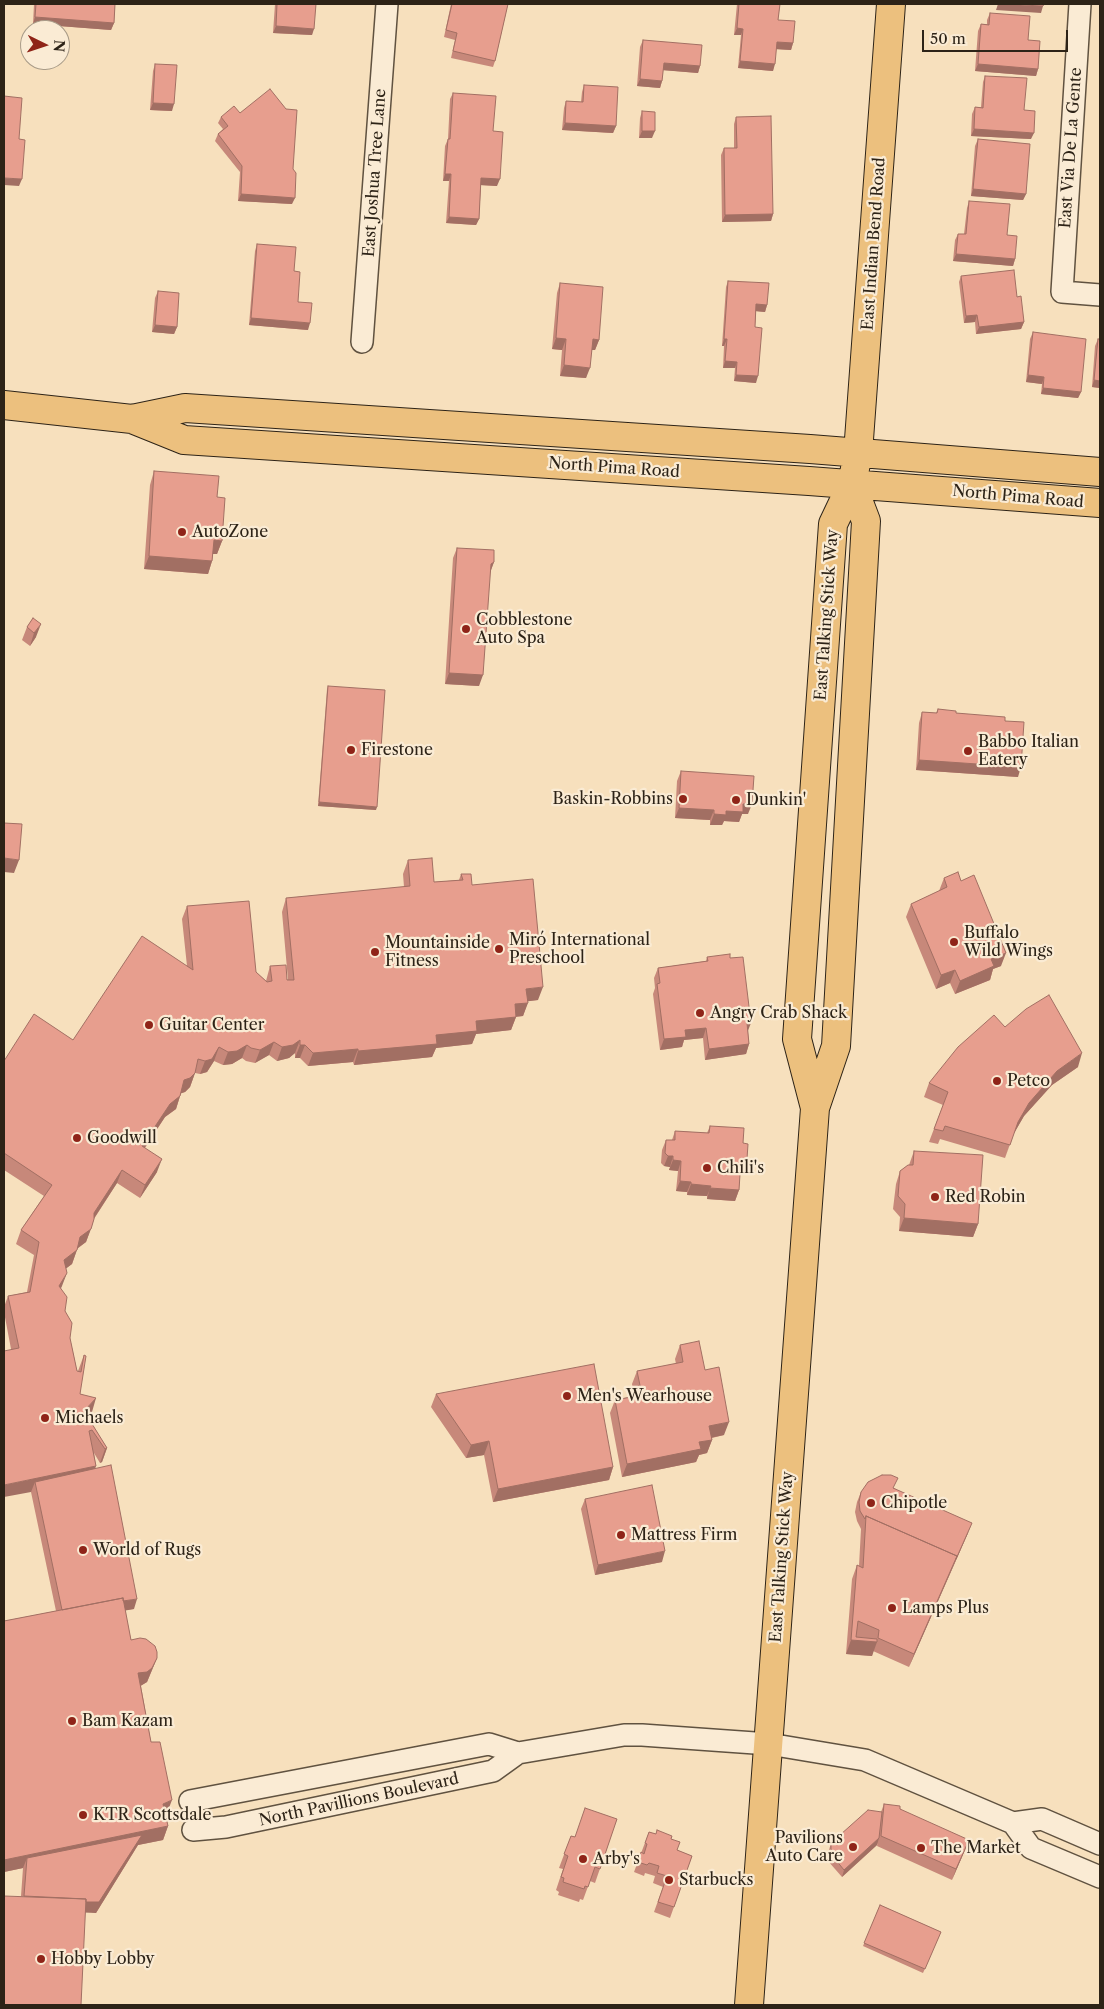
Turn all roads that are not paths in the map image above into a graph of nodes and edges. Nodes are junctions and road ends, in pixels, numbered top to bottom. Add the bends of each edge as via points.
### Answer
1 (388, 4) edge
2 (891, 4) edge
3 (1080, 4) edge
4 (1100, 295) edge
5 (362, 342) dead end
6 (4, 405) edge
7 (132, 419) junction
8 (858, 453) junction
9 (1100, 472) edge
10 (852, 484) junction
11 (1100, 503) edge
12 (809, 865) junction
13 (838, 1016) junction
14 (815, 1108) junction
15 (769, 1744) junction
16 (518, 1753) junction
17 (190, 1801) dead end
18 (1013, 1823) junction
19 (193, 1830) dead end
20 (1100, 1844) edge
21 (1100, 1877) edge
22 (749, 2005) edge

1 - 5 street, East Joshua Tree Lane
2 - 8 main road, East Indian Bend Road
3 - 4 street, East Via De La Gente via 1062,292
6 - 7 main road, North Pima Road
7 - 8 main road, North Pima Road via 185,408
7 - 10 main road, North Pima Road via 184,440
8 - 9 main road, North Pima Road
8 - 10 main road, East Indian Bend Road
10 - 11 main road, North Pima Road
10 - 12 main road, East Talking Stick Way via 833,524
10 - 13 main road, East Talking Stick Way via 866,521
12 - 13 main road via 828,884 826,976
12 - 14 main road, East Talking Stick Way via 797,1039
13 - 14 main road, East Talking Stick Way via 836,1046
14 - 15 main road, East Talking Stick Way
15 - 16 street, North Pavillions Boulevard via 624,1735
15 - 18 street, North Pavillions Boulevard via 865,1760
15 - 22 main road, East Talking Stick Way
16 - 17 street, North Pavillions Boulevard via 489,1744
16 - 19 street, North Pavillions Boulevard via 493,1771 226,1827
18 - 20 street via 1042,1819
18 - 21 street via 1031,1848

